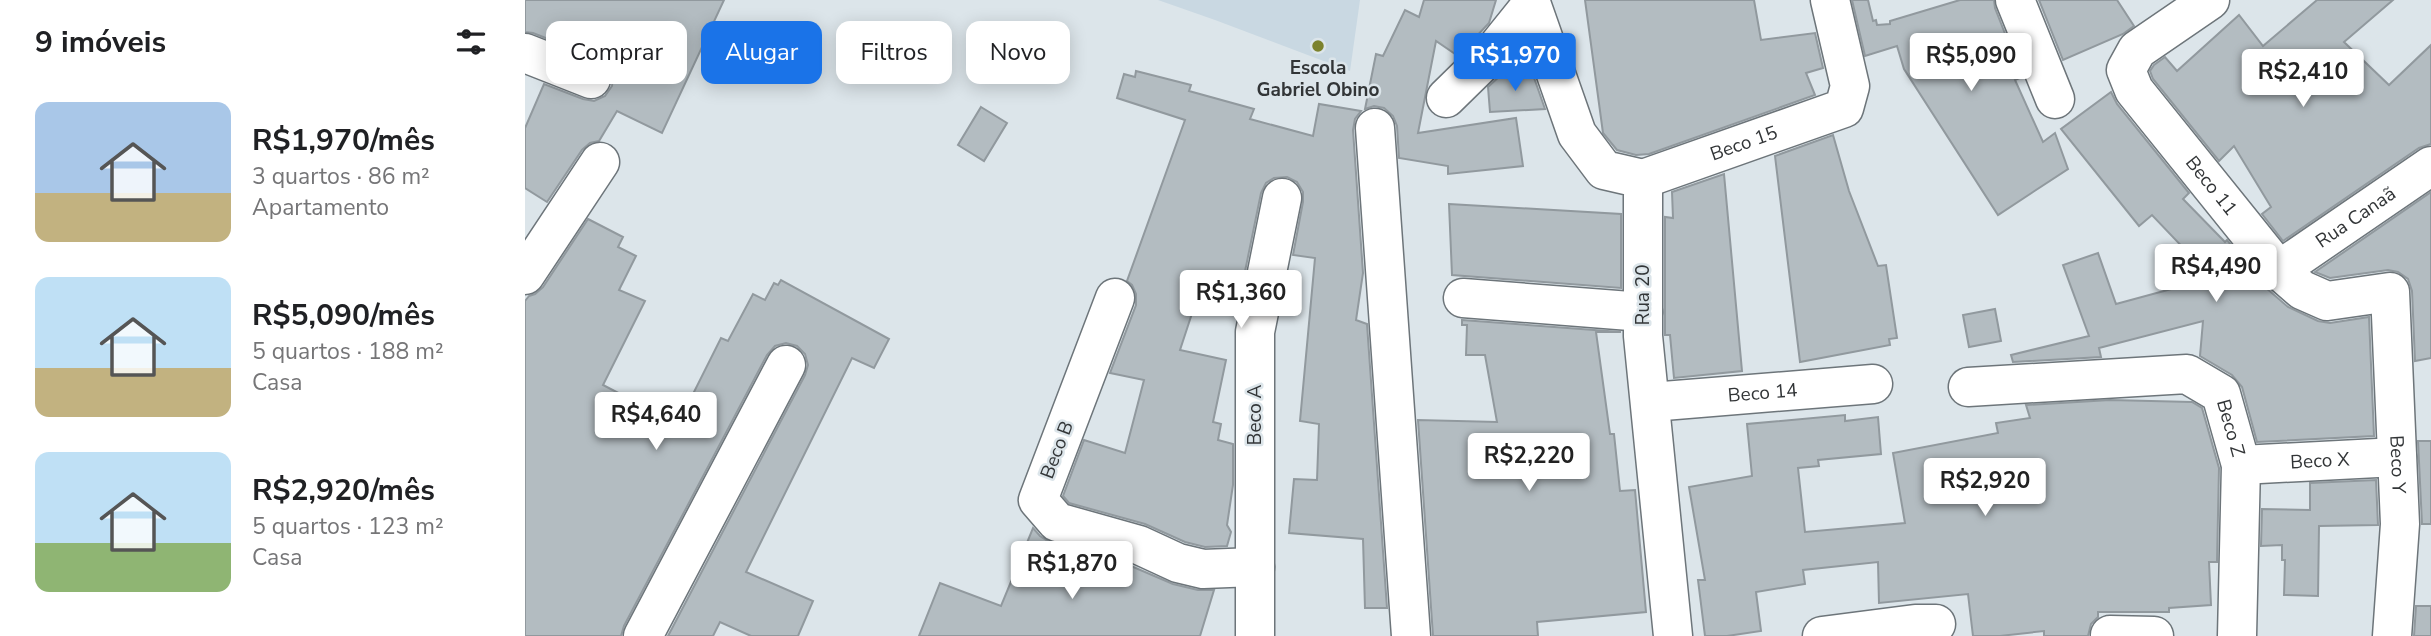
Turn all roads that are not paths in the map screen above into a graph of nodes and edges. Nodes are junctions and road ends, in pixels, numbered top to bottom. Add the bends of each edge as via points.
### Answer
1 (1830, 0) edge
2 (2015, 0) edge
3 (2210, 0) edge
4 (1530, 2) edge
5 (525, 53) edge
6 (546, 61) edge
7 (1446, 98) dead end
8 (2055, 99) dead end
9 (1375, 128) dead end
10 (600, 162) dead end
11 (2431, 166) edge
12 (1643, 180) junction
13 (1282, 198) dead end
14 (2279, 270) junction
15 (525, 275) edge
16 (2390, 292) joint
17 (1115, 298) dead end
18 (1463, 298) dead end
19 (1643, 312) junction
20 (786, 365) dead end
21 (1873, 384) dead end
22 (1968, 387) dead end
23 (1651, 402) junction
24 (2397, 457) junction
25 (2241, 465) junction
26 (1255, 567) junction
27 (1936, 624) dead end
28 (2110, 635) edge
29 (643, 636) edge
30 (1255, 636) edge
31 (1412, 636) edge
32 (1673, 636) edge
33 (1822, 636) edge
34 (2154, 636) edge
35 (2237, 636) edge
36 (2392, 636) edge

1 - 12 lane, Beco 15 via 1850,86 1844,108
2 - 8 lane
3 - 14 lane, Beco 11 via 2137,50 2126,70 2134,90
4 - 7 lane via 1494,51
4 - 12 lane via 1577,134 1604,170
5 - 6 lane
9 - 31 lane
10 - 15 lane
11 - 14 lane, Rua Canaã
12 - 19 lane, Rua 20
13 - 26 lane, Beco A via 1255,332
14 - 16 lane, Beco 11 via 2302,290 2327,301
16 - 24 lane, Beco Y
17 - 26 lane, Beco B via 1038,500 1057,522 1139,545 1178,563 1203,569
18 - 19 lane
19 - 23 lane, Rua 20
20 - 29 lane
21 - 23 lane, Beco 14
22 - 25 lane, Beco Z via 2187,374 2221,394
23 - 32 lane, Rua 20
24 - 25 lane, Beco X
24 - 36 lane, Beco Y via 2400,524
25 - 35 lane, Beco Z
26 - 30 lane, Beco A
27 - 33 lane
28 - 34 lane

